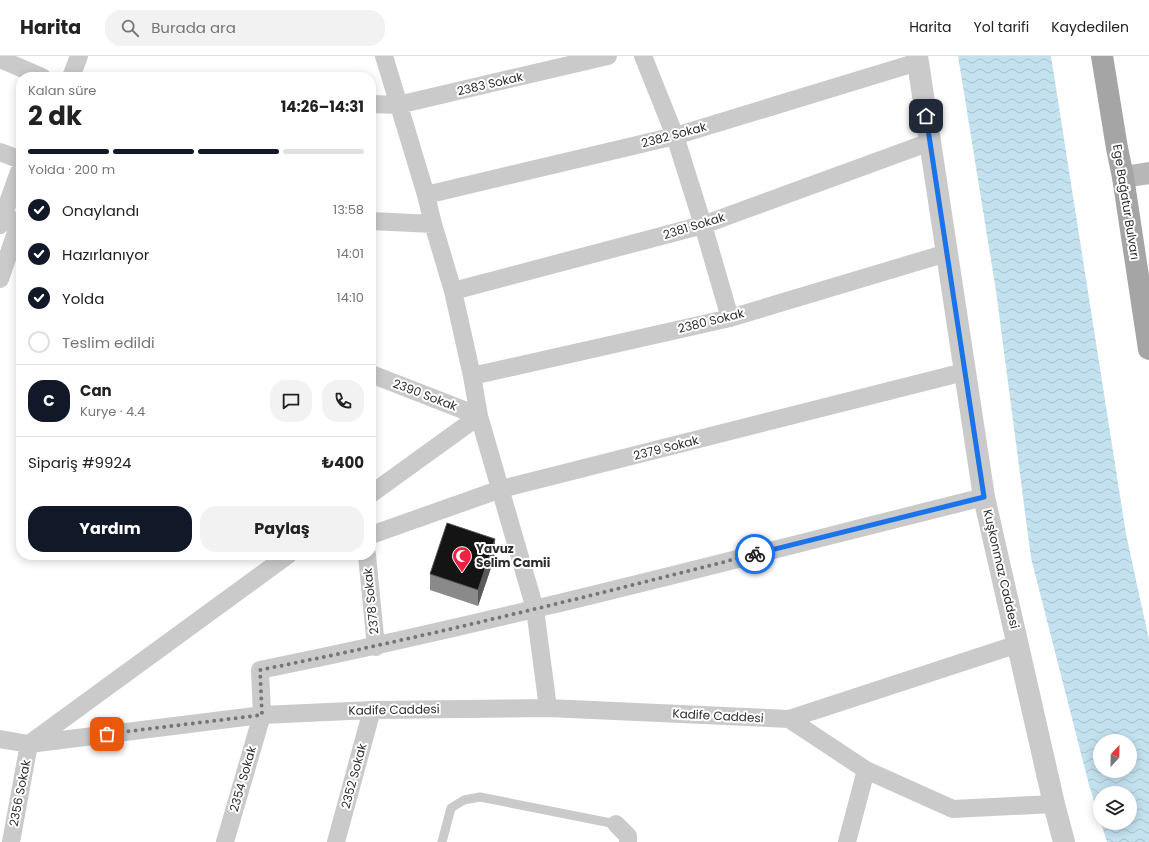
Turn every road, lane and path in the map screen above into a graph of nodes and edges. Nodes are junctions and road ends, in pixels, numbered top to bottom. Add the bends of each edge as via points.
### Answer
1 (79, 56) edge
2 (384, 56) edge
3 (608, 56) edge
4 (643, 56) edge
5 (1102, 56) edge
6 (0, 59) edge
7 (918, 59) edge
8 (30, 72) edge
9 (73, 72) edge
10 (376, 104) edge
11 (398, 105) junction
12 (675, 136) junction
13 (930, 142) junction
14 (0, 152) edge
15 (16, 158) edge
16 (1149, 173) edge
17 (1123, 177) junction
18 (16, 180) edge
19 (426, 195) junction
20 (376, 221) edge
21 (433, 224) junction
22 (0, 225) edge
23 (703, 225) junction
24 (16, 233) edge
25 (947, 253) junction
26 (0, 279) edge
27 (453, 291) junction
28 (730, 318) junction
29 (1149, 349) edge
30 (964, 372) junction
31 (376, 376) edge
32 (472, 376) junction
33 (479, 416) junction
34 (501, 489) junction
35 (376, 490) edge
36 (984, 497) junction
37 (376, 533) edge
38 (281, 560) edge
39 (367, 560) edge
40 (535, 609) junction
41 (1018, 644) junction
42 (376, 647) junction
43 (548, 708) junction
44 (372, 710) junction
45 (262, 715) junction
46 (789, 719) junction
47 (0, 739) edge
48 (29, 744) junction
49 (866, 770) junction
50 (1054, 804) junction
51 (616, 824) joint
52 (13, 842) edge
53 (225, 842) edge
54 (336, 842) edge
55 (442, 842) edge
56 (628, 842) edge
57 (847, 842) edge
58 (1064, 842) edge

1 - 9 street
2 - 11 street
3 - 11 street, 2383 Sokak
4 - 12 street
5 - 17 main road, Ege Bağatur Bulvarı
6 - 8 street
7 - 12 street, 2382 Sokak
7 - 13 street, Kuşkonmaz Caddesi
10 - 11 street, 2383 Sokak
11 - 19 street
12 - 19 street, 2382 Sokak
12 - 23 street
13 - 23 street, 2381 Sokak
13 - 25 street, Kuşkonmaz Caddesi
14 - 15 street
16 - 17 main road
17 - 29 main road, Ege Bağatur Bulvarı
18 - 22 street
19 - 21 street
20 - 21 street
21 - 27 street
23 - 27 street, 2381 Sokak
23 - 28 street
24 - 26 street
25 - 28 street, 2380 Sokak
25 - 30 street, Kuşkonmaz Caddesi
27 - 32 street
28 - 32 street, 2380 Sokak
30 - 34 street, 2379 Sokak
30 - 36 street, Kuşkonmaz Caddesi
31 - 33 street, 2390 Sokak
32 - 33 street
33 - 34 street
33 - 35 street
34 - 37 street, 2379 Sokak
34 - 40 street
36 - 40 street
36 - 41 street, Kuşkonmaz Caddesi
38 - 48 street
39 - 42 street, 2378 Sokak
40 - 42 street
40 - 43 street
41 - 46 street, Kadife Caddesi
41 - 50 street, Kuşkonmaz Caddesi
42 - 45 street, 2354 Sokak via 260,670
43 - 44 street, Kadife Caddesi
43 - 46 street, Kadife Caddesi
44 - 45 street, Kadife Caddesi
44 - 54 street, 2352 Sokak
45 - 48 street, Kadife Caddesi
45 - 53 street, 2354 Sokak
46 - 49 street
47 - 48 street, Kadife Caddesi
48 - 52 street, 2356 Sokak
49 - 50 street via 953,809
49 - 57 street
50 - 58 street, Kuşkonmaz Caddesi
51 - 55 lane via 480,797 464,800 452,808
51 - 56 street via 628,836

